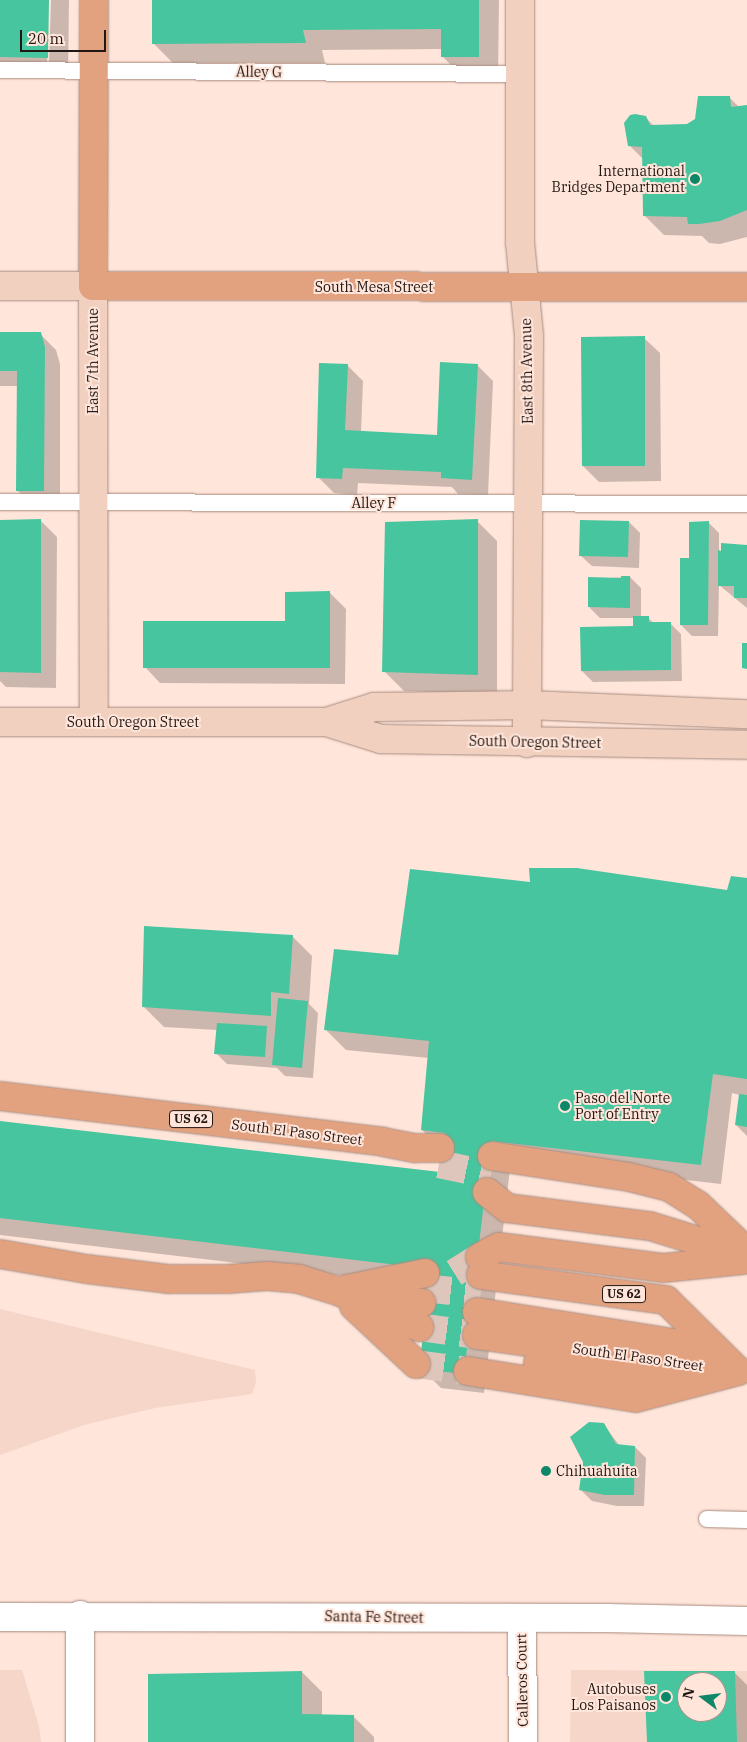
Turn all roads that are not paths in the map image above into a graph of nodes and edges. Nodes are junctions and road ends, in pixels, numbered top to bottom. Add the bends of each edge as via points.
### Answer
1 (94, 0) edge
2 (520, 0) edge
3 (0, 70) edge
4 (94, 70) junction
5 (519, 74) junction
6 (0, 286) edge
7 (93, 286) junction
8 (747, 286) edge
9 (524, 288) junction
10 (94, 501) junction
11 (0, 502) edge
12 (747, 504) edge
13 (528, 505) junction
14 (528, 705) junction
15 (747, 714) edge
16 (0, 722) edge
17 (94, 722) junction
18 (326, 722) junction
19 (527, 742) junction
20 (747, 745) edge
21 (0, 1096) edge
22 (431, 1154) tunnel mouth
23 (0, 1254) edge
24 (747, 1255) edge
25 (338, 1291) junction
26 (477, 1314) junction
27 (420, 1317) junction
28 (743, 1373) edge
29 (708, 1519) dead end
30 (747, 1520) edge
31 (80, 1615) junction
32 (0, 1616) edge
33 (522, 1618) junction
34 (747, 1621) edge
35 (80, 1742) edge
36 (523, 1742) edge

1 - 4 main road, East 7th Avenue
2 - 5 street, East 8th Avenue
3 - 4 lane, Alley G
4 - 5 lane, Alley G
4 - 7 main road, East 7th Avenue
5 - 9 street, East 8th Avenue via 520,242
6 - 7 street, South Mesa Street
7 - 9 main road, South Mesa Street
7 - 10 street, East 7th Avenue
8 - 9 main road, South Mesa Street
9 - 13 street, East 8th Avenue via 529,336
10 - 11 lane, Alley F
10 - 13 lane, Alley F
10 - 17 street, East 7th Avenue
12 - 13 lane, Alley F
13 - 14 street, East 8th Avenue
14 - 15 street, South Oregon Street
14 - 18 street, South Oregon Street via 374,707
14 - 19 street, East 8th Avenue
16 - 17 street, South Oregon Street
17 - 18 street, South Oregon Street
18 - 19 street, South Oregon Street via 381,739
19 - 20 street, South Oregon Street
21 - 22 main road, South El Paso Street / US 62 via 383,1142
23 - 25 main road via 169,1279 284,1277
24 - 24 main road via 698,1205 670,1188 629,1177 490,1174 507,1208 650,1226
24 - 26 main road via 663,1268 499,1247
25 - 27 main road
25 - 27 main road
25 - 27 main road
26 - 28 main road, South El Paso Street via 672,1344
26 - 28 main road, South El Paso Street via 636,1398
26 - 28 main road, South El Paso Street / US 62 via 666,1300
29 - 30 lane
31 - 32 street, Santa Fe Street
31 - 33 street, Santa Fe Street
31 - 35 street
33 - 34 street, Santa Fe Street
33 - 36 street, Calleros Court

